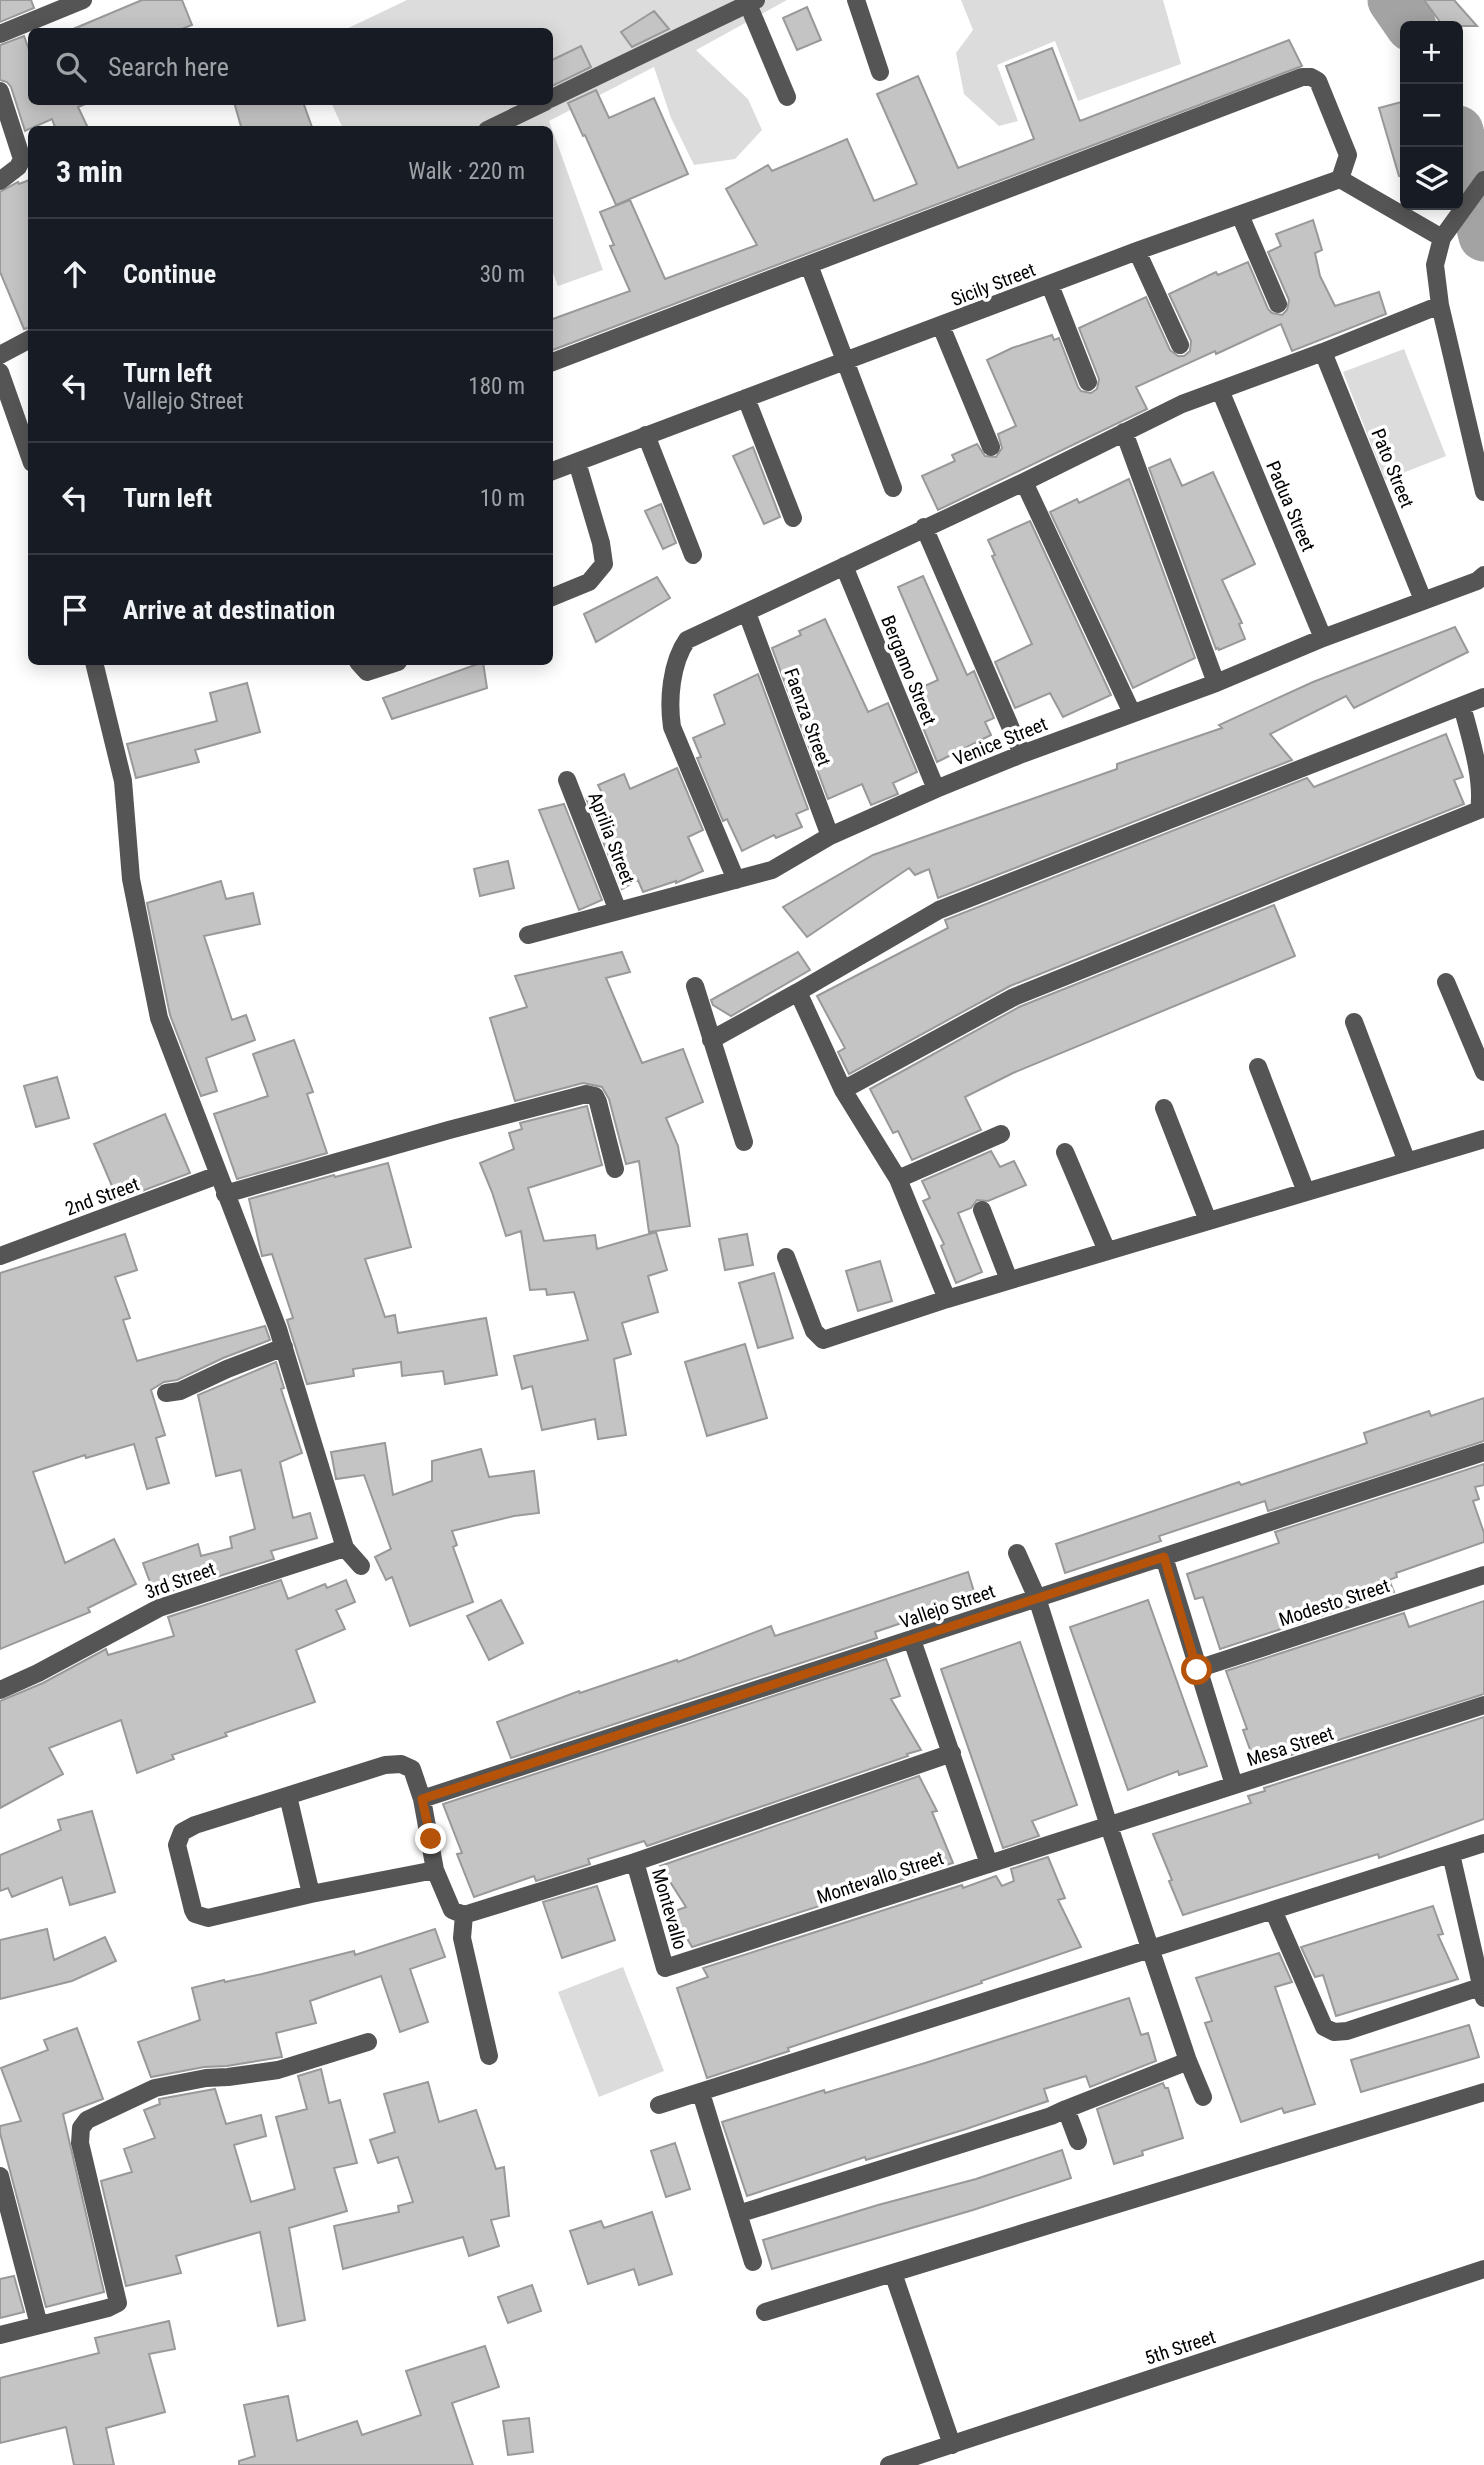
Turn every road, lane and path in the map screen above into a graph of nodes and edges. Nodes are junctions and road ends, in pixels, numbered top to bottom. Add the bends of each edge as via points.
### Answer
1 (83, 0) edge
2 (856, 0) edge
3 (752, 2) edge
4 (56, 4) edge
5 (2, 33) edge
6 (880, 72) dead end
7 (0, 91) edge
8 (553, 97) edge
9 (787, 97) dead end
10 (537, 105) edge
11 (495, 126) edge
12 (1340, 179) junction
13 (1484, 180) edge
14 (0, 181) edge
15 (1240, 215) junction
16 (1442, 238) junction
17 (1137, 251) junction
18 (809, 265) junction
19 (1050, 285) junction
20 (1278, 304) dead end
21 (1440, 305) junction
22 (942, 326) junction
23 (28, 340) edge
24 (1180, 345) dead end
25 (1323, 352) junction
26 (0, 355) edge
27 (553, 362) edge
28 (844, 362) junction
29 (0, 372) edge
30 (1088, 382) dead end
31 (1220, 390) junction
32 (746, 398) junction
33 (1124, 432) junction
34 (646, 435) junction
35 (990, 447) dead end
36 (28, 452) edge
37 (577, 462) junction
38 (553, 471) edge
39 (1024, 482) junction
40 (893, 488) dead end
41 (1484, 492) edge
42 (793, 518) dead end
43 (924, 527) junction
44 (693, 555) dead end
45 (844, 566) junction
46 (1484, 575) edge
47 (553, 597) edge
48 (1423, 600) junction
49 (747, 613) junction
50 (1323, 638) junction
51 (95, 665) edge
52 (361, 665) edge
53 (389, 665) edge
54 (1216, 683) junction
55 (1484, 697) edge
56 (1462, 706) junction
57 (1132, 713) junction
58 (1022, 754) junction
59 (567, 780) dead end
60 (936, 789) junction
61 (830, 836) junction
62 (736, 880) junction
63 (618, 911) junction
64 (528, 935) dead end
65 (1447, 982) dead end
66 (695, 986) dead end
67 (798, 992) junction
68 (1354, 1022) dead end
69 (711, 1040) junction
70 (1258, 1067) dead end
71 (1484, 1072) edge
72 (843, 1090) junction
73 (1164, 1108) dead end
74 (1001, 1134) dead end
75 (1484, 1139) edge
76 (744, 1142) dead end
77 (1065, 1152) dead end
78 (1407, 1162) junction
79 (615, 1169) dead end
80 (218, 1175) junction
81 (898, 1179) junction
82 (1306, 1192) junction
83 (225, 1194) junction
84 (982, 1210) dead end
85 (1208, 1222) junction
86 (1107, 1251) junction
87 (0, 1256) edge
88 (786, 1257) dead end
89 (1009, 1280) junction
90 (947, 1299) junction
91 (284, 1347) junction
92 (166, 1393) dead end
93 (1484, 1452) edge
94 (345, 1548) junction
95 (1017, 1553) dead end
96 (1164, 1557) junction
97 (361, 1566) dead end
98 (1484, 1575) edge
99 (1037, 1598) junction
100 (912, 1640) junction
101 (1197, 1670) junction
102 (0, 1690) edge
103 (1484, 1705) edge
104 (953, 1753) junction
105 (1234, 1785) junction
106 (288, 1796) junction
107 (422, 1799) junction
108 (1109, 1826) junction
109 (1484, 1843) edge
110 (1451, 1854) junction
111 (635, 1862) junction
112 (989, 1864) junction
113 (435, 1870) junction
114 (311, 1894) junction
115 (1273, 1910) junction
116 (464, 1915) junction
117 (1150, 1949) junction
118 (665, 1968) joint
119 (1482, 1993) edge
120 (368, 2042) dead end
121 (489, 2056) dead end
122 (1188, 2061) junction
123 (1484, 2092) edge
124 (701, 2093) junction
125 (1203, 2097) dead end
126 (659, 2105) dead end
127 (1066, 2109) junction
128 (1078, 2141) dead end
129 (0, 2176) edge
130 (738, 2214) junction
131 (753, 2262) dead end
132 (1484, 2269) edge
133 (893, 2273) junction
134 (765, 2312) dead end
135 (39, 2325) junction
136 (0, 2335) edge
137 (951, 2445) junction
138 (889, 2465) edge

1 - 4 street
2 - 6 street
3 - 8 street
3 - 9 street
4 - 5 street
7 - 14 street via 22,159
10 - 11 street
12 - 15 street, Sicily Street
12 - 16 street
12 - 18 street via 1348,155 1318,81 1302,78
13 - 16 street
15 - 17 street, Sicily Street
15 - 20 street
16 - 21 street via 1436,265
17 - 19 street, Sicily Street
17 - 24 street
18 - 27 street
18 - 28 street
19 - 22 street, Sicily Street
19 - 30 street
21 - 25 street
21 - 41 street
22 - 28 street, Sicily Street
22 - 35 street
23 - 26 street
25 - 31 street
25 - 48 street, Pato Street
28 - 32 street, Sicily Street
28 - 40 street
29 - 36 street
31 - 33 street
31 - 50 street, Padua Street
32 - 34 street, Sicily Street
32 - 42 street
33 - 39 street
33 - 54 street
34 - 37 street, Sicily Street
34 - 44 street
37 - 38 street, Sicily Street
37 - 47 street via 604,564 589,582
39 - 43 street
39 - 57 street
43 - 45 street
43 - 58 street
45 - 49 street
45 - 60 street, Bergamo Street
46 - 48 street, Venice Street
48 - 50 street, Venice Street
49 - 61 street, Faenza Street
49 - 62 street via 687,640 672,685 670,713
50 - 54 street, Venice Street
51 - 80 street via 123,781 131,879 159,1018
52 - 53 street via 367,672
54 - 57 street, Venice Street
55 - 56 street
56 - 67 street via 939,909
56 - 72 street via 1482,782 1479,810 1013,997
57 - 58 street, Venice Street
58 - 60 street, Venice Street
59 - 63 street, Aprilia Street
60 - 61 street, Venice Street
61 - 62 street, Venice Street via 772,870
62 - 63 street, Venice Street
63 - 64 street, Venice Street
65 - 71 street
66 - 69 street
67 - 69 street
67 - 72 street
68 - 78 street
69 - 76 street
70 - 82 street
72 - 81 street
73 - 85 street
74 - 81 street
75 - 78 street
77 - 86 street
78 - 82 street
79 - 83 street via 598,1102 586,1094
80 - 83 street
80 - 87 street, 2nd Street
81 - 90 street
82 - 85 street
83 - 91 street
84 - 89 street
85 - 86 street
86 - 89 street
88 - 90 street via 814,1331 822,1340
89 - 90 street
91 - 92 street
91 - 94 street
93 - 96 street, Vallejo Street
94 - 97 street
94 - 102 street, 3rd Street via 159,1608
95 - 99 street
96 - 99 street, Vallejo Street
96 - 101 street
98 - 101 street, Modesto Street
99 - 100 street, Vallejo Street
99 - 108 street
100 - 104 street
100 - 107 street, Vallejo Street
101 - 105 street
103 - 105 street, Mesa Street
104 - 111 street
104 - 112 street
105 - 108 street, Mesa Street
106 - 107 street via 401,1764 412,1769
106 - 114 street
106 - 114 street via 187,1829 179,1839 178,1851 193,1910 200,1916
107 - 113 street
108 - 112 street, Montevallo Street
108 - 117 street
109 - 110 street
110 - 115 street
110 - 119 street
111 - 116 street
111 - 118 street, Montevallo
112 - 118 street, Montevallo Street
113 - 114 street
113 - 116 street via 452,1910
115 - 117 street
115 - 119 street via 1324,2027 1334,2032
116 - 121 street via 462,1938
117 - 122 street
117 - 124 street
120 - 135 street via 278,2070 155,2088 87,2120 80,2128 80,2143 118,2303
122 - 125 street
122 - 127 street
123 - 133 street
124 - 126 street
124 - 130 street
127 - 128 street
127 - 130 street
129 - 135 street
130 - 131 street
132 - 137 street, 5th Street
133 - 134 street
133 - 137 street
135 - 136 street
137 - 138 street, 5th Street

